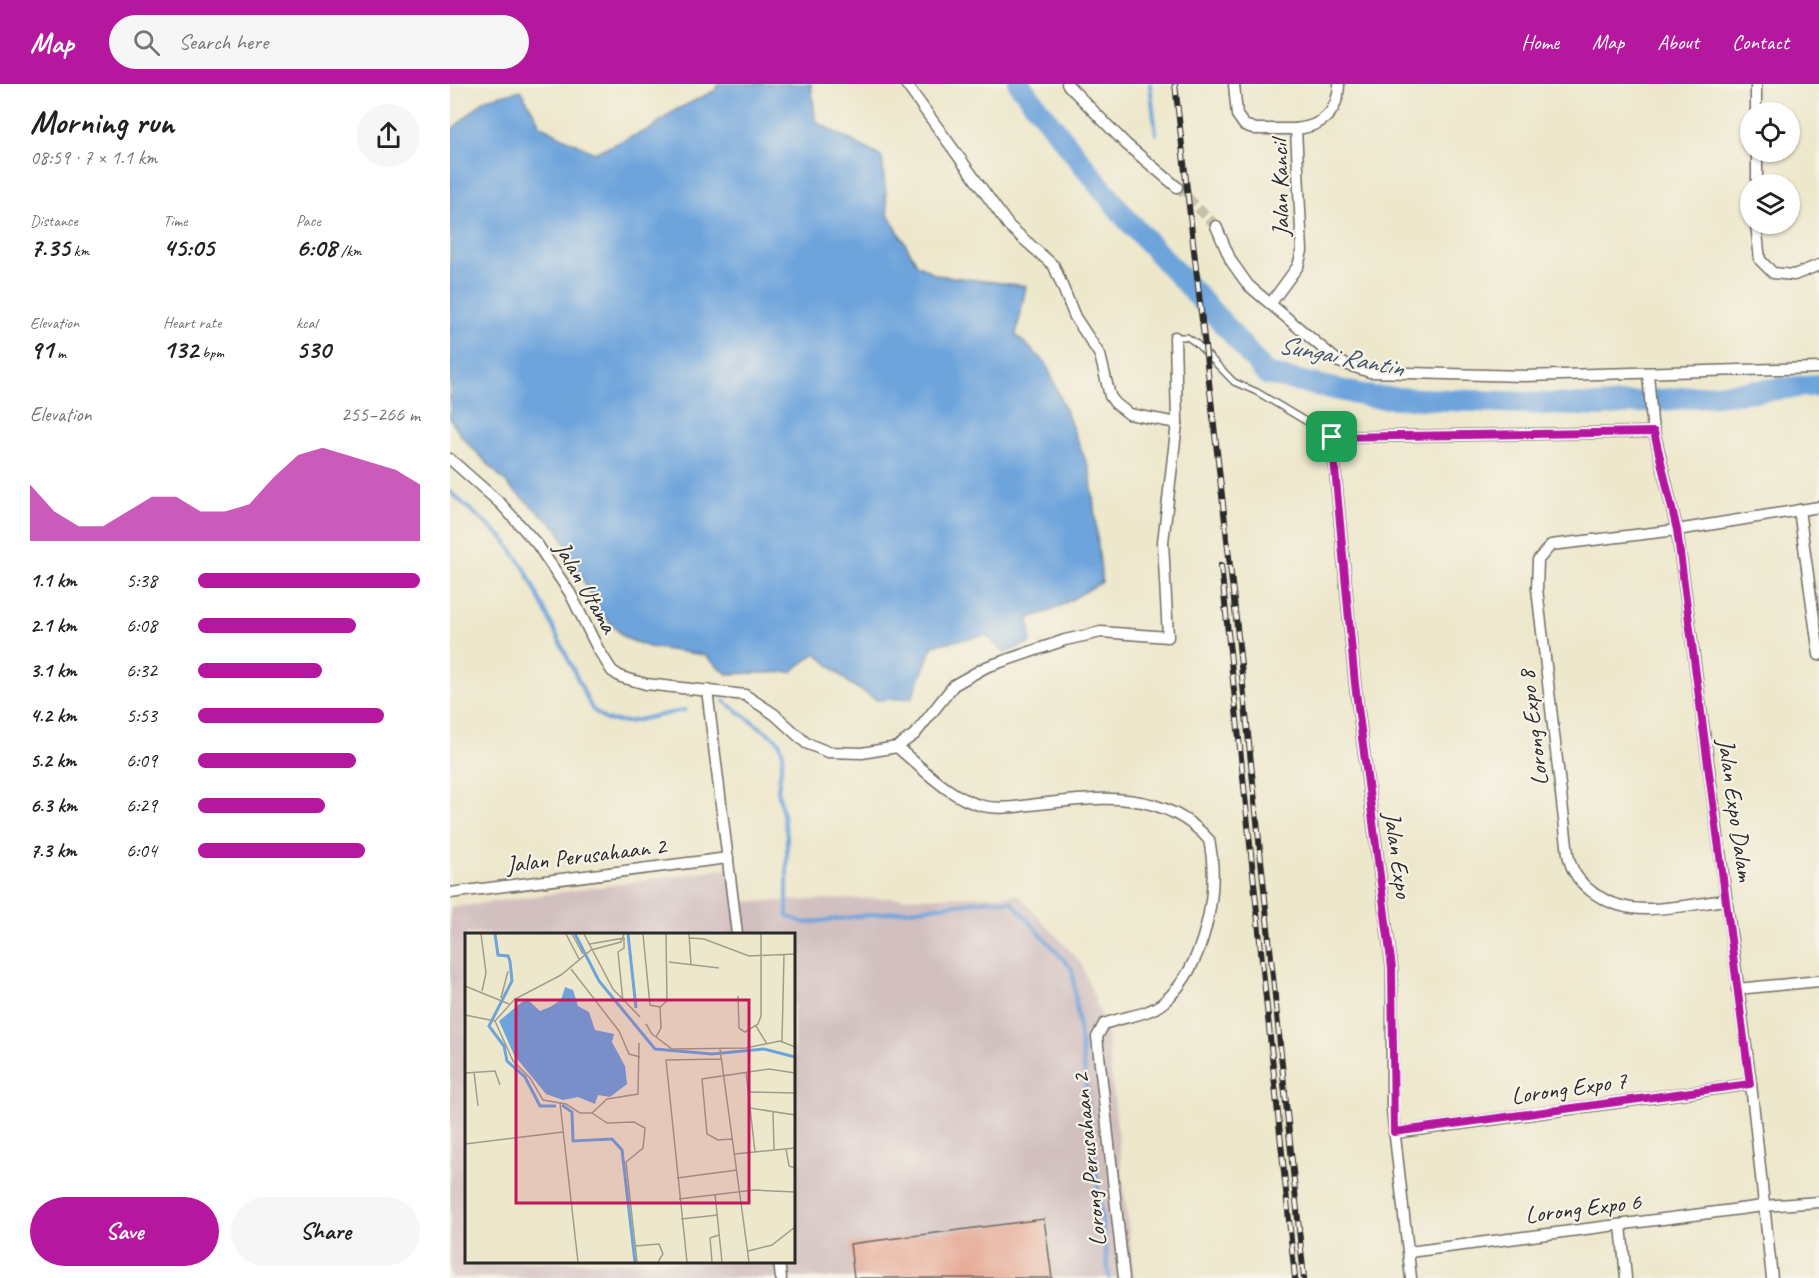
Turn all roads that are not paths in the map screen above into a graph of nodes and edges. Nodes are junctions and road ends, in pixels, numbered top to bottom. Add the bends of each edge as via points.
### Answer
1 (906, 84) edge
2 (1067, 84) edge
3 (1079, 84) edge
4 (1234, 84) edge
5 (1339, 84) edge
6 (1756, 84) edge
7 (1080, 99) junction
8 (1756, 102) edge
9 (1296, 129) junction
10 (1177, 187) tunnel mouth
11 (1216, 226) tunnel mouth
12 (1757, 234) edge
13 (1819, 265) edge
14 (1271, 303) junction
15 (1175, 337) joint
16 (1819, 368) edge
17 (1647, 373) junction
18 (1177, 423) junction
19 (1653, 427) junction
20 (1332, 437) junction
21 (450, 459) edge
22 (1819, 507) edge
23 (1799, 510) junction
24 (1677, 530) junction
25 (1817, 624) edge
26 (1819, 655) edge
27 (707, 690) junction
28 (897, 747) junction
29 (728, 858) junction
30 (450, 894) edge
31 (1726, 900) junction
32 (737, 933) edge
33 (1819, 981) edge
34 (1737, 989) junction
35 (1750, 1084) junction
36 (1394, 1132) junction
37 (1819, 1202) edge
38 (1763, 1206) junction
39 (1621, 1225) junction
40 (1409, 1252) junction
41 (779, 1263) edge
42 (781, 1278) edge
43 (1124, 1278) edge
44 (1411, 1278) edge
45 (1626, 1278) edge
46 (1773, 1278) edge

1 - 18 street via 1009,226 1053,266 1075,318 1100,355 1115,403 1129,414
2 - 7 street
3 - 7 street
4 - 9 street via 1238,115 1244,125 1256,129
5 - 9 street, Jalan Kancil via 1330,115 1313,127
6 - 8 street
7 - 10 street
9 - 14 street, Jalan Kancil via 1302,251 1298,266
11 - 14 street via 1235,268 1248,285
12 - 13 street via 1760,260 1773,273 1794,275
14 - 17 street via 1340,362 1370,372 1525,376
15 - 18 street
15 - 20 lane via 1187,337 1234,382
16 - 17 street
17 - 19 street, Jalan Expo Dalam
18 - 28 street via 1163,542 1168,637 1093,633 986,667 954,685 915,734
19 - 20 street
19 - 24 street, Jalan Expo Dalam
20 - 36 street, Jalan Expo via 1355,684 1392,968
21 - 27 street, Jalan Utama via 501,504 537,544 570,592 612,671 631,681
22 - 23 street
23 - 24 street
23 - 25 street
24 - 31 street, Jalan Expo Dalam
24 - 31 street, Lorong Expo 8 via 1561,543 1543,551 1538,560 1537,589 1568,854 1573,873 1587,888 1622,905 1648,909
25 - 26 street
27 - 28 street, Jalan Utama via 734,692 758,701 806,743 828,752 862,753
27 - 29 street
28 - 43 street, Lorong Perusahaan 2 via 940,782 985,807 1077,800 1144,801 1168,808 1209,840 1211,909 1197,955 1164,1003 1104,1024 1097,1037
29 - 30 street, Jalan Perusahaan 2
29 - 32 street
31 - 34 street, Jalan Expo Dalam
33 - 34 street
34 - 35 street, Jalan Expo Dalam
35 - 36 street, Lorong Expo 7
35 - 38 street, Jalan Expo Dalam
36 - 40 street, Jalan Expo
37 - 38 street, Lorong Expo 6
38 - 39 street, Lorong Expo 6
38 - 46 street, Jalan Expo Dalam
39 - 40 street, Lorong Expo 6
39 - 45 street
40 - 44 street, Jalan Expo
41 - 42 street

